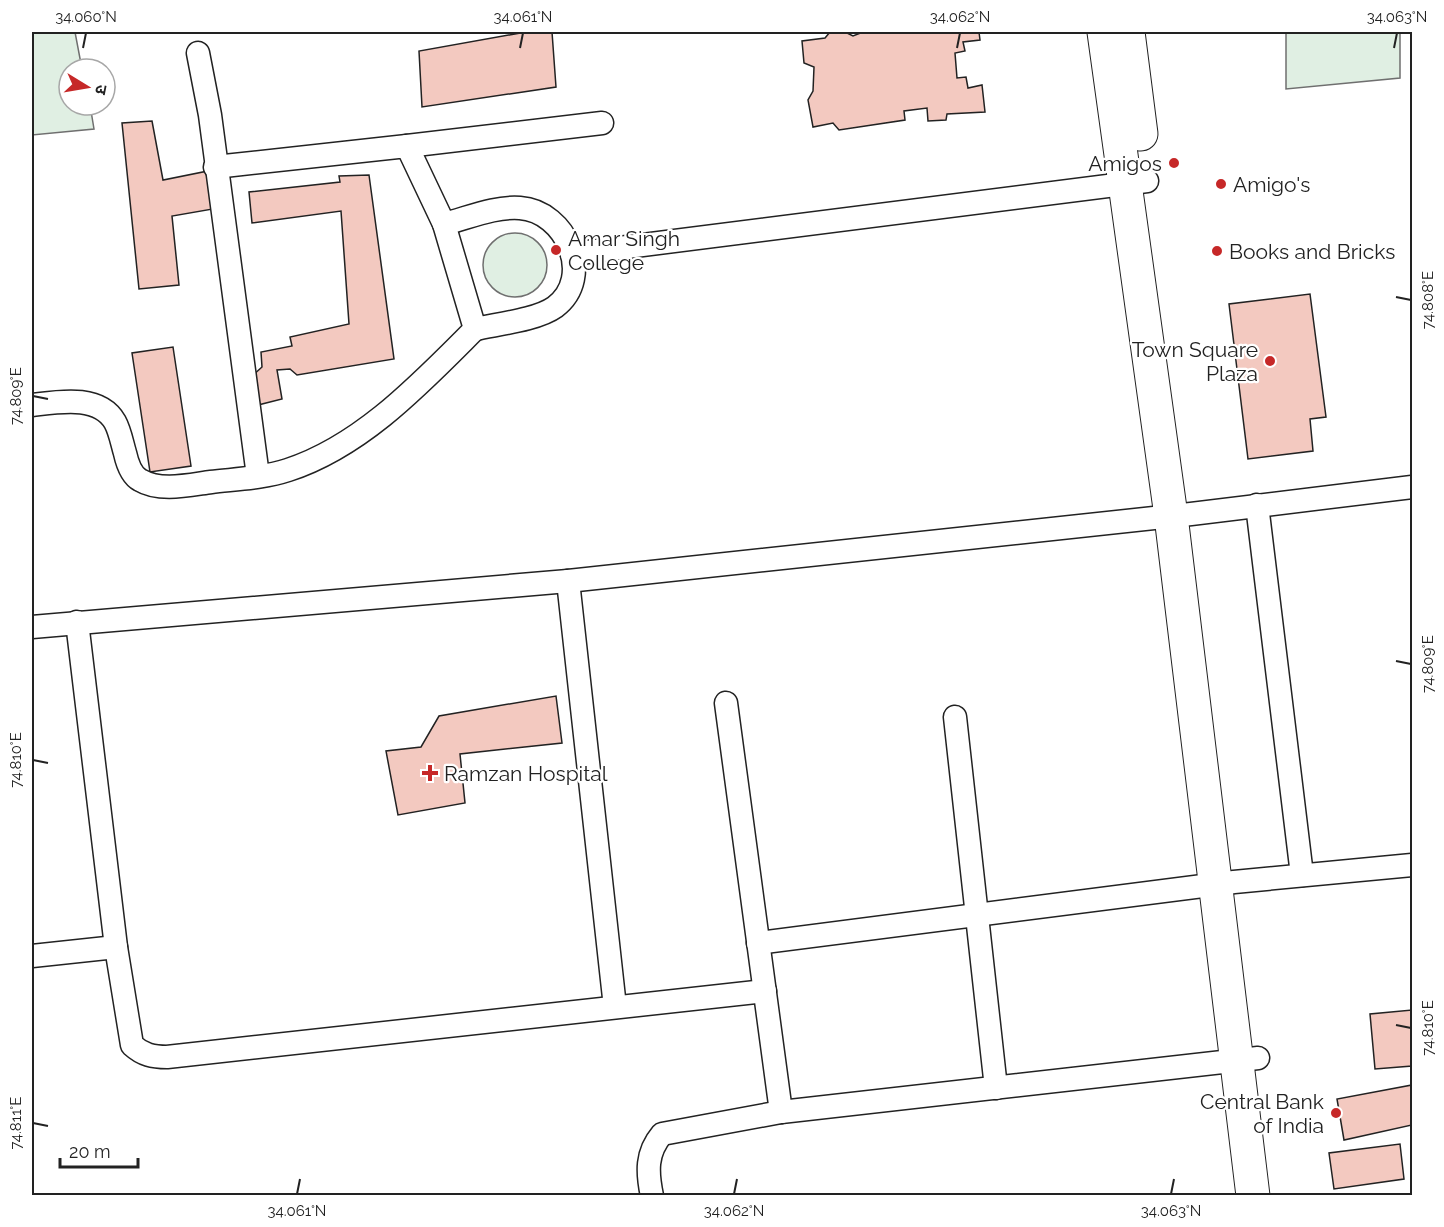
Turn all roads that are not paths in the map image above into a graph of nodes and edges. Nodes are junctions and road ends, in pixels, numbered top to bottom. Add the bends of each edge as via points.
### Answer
1 (1104, 32) edge
2 (1128, 32) edge
3 (198, 53) dead end
4 (602, 123) dead end
5 (407, 146) junction
6 (215, 167) junction
7 (1135, 182) junction
8 (444, 224) junction
9 (572, 254) junction
10 (475, 329) junction
11 (32, 405) edge
12 (258, 476) junction
13 (1413, 487) edge
14 (1257, 505) junction
15 (1181, 515) junction
16 (567, 581) junction
17 (77, 622) junction
18 (32, 627) edge
19 (726, 703) dead end
20 (955, 717) dead end
21 (1413, 865) edge
22 (1302, 875) junction
23 (1224, 883) junction
24 (977, 915) junction
25 (758, 943) junction
26 (116, 947) junction
27 (32, 956) edge
28 (765, 991) junction
29 (615, 1007) junction
30 (1247, 1059) junction
31 (996, 1088) junction
32 (781, 1112) junction
33 (652, 1196) edge
34 (1253, 1196) edge
35 (1275, 1196) edge

1 - 7 street
2 - 7 street
3 - 6 street
4 - 5 street
5 - 6 street
5 - 8 street
6 - 12 street
7 - 9 street
7 - 15 street
8 - 9 street via 503,209 535,211 549,216 560,227
8 - 10 street
9 - 10 street via 571,283 556,306 545,313
10 - 12 street via 413,391 351,438 325,455 286,471
11 - 12 street via 66,401 106,411 116,423 136,478 147,483 175,487
13 - 14 street
14 - 15 street
14 - 22 street
15 - 16 street
15 - 23 street
16 - 17 street
16 - 29 street
17 - 18 street
17 - 26 street
19 - 25 street
20 - 24 street
21 - 22 street
22 - 23 street
23 - 24 street
23 - 30 street
24 - 25 street
24 - 31 street
25 - 28 street
26 - 27 street
26 - 29 street via 132,1045 156,1057
28 - 29 street
28 - 32 street
30 - 31 street
30 - 34 street
30 - 35 street
31 - 32 street
32 - 33 street via 662,1134 652,1147 647,1173

